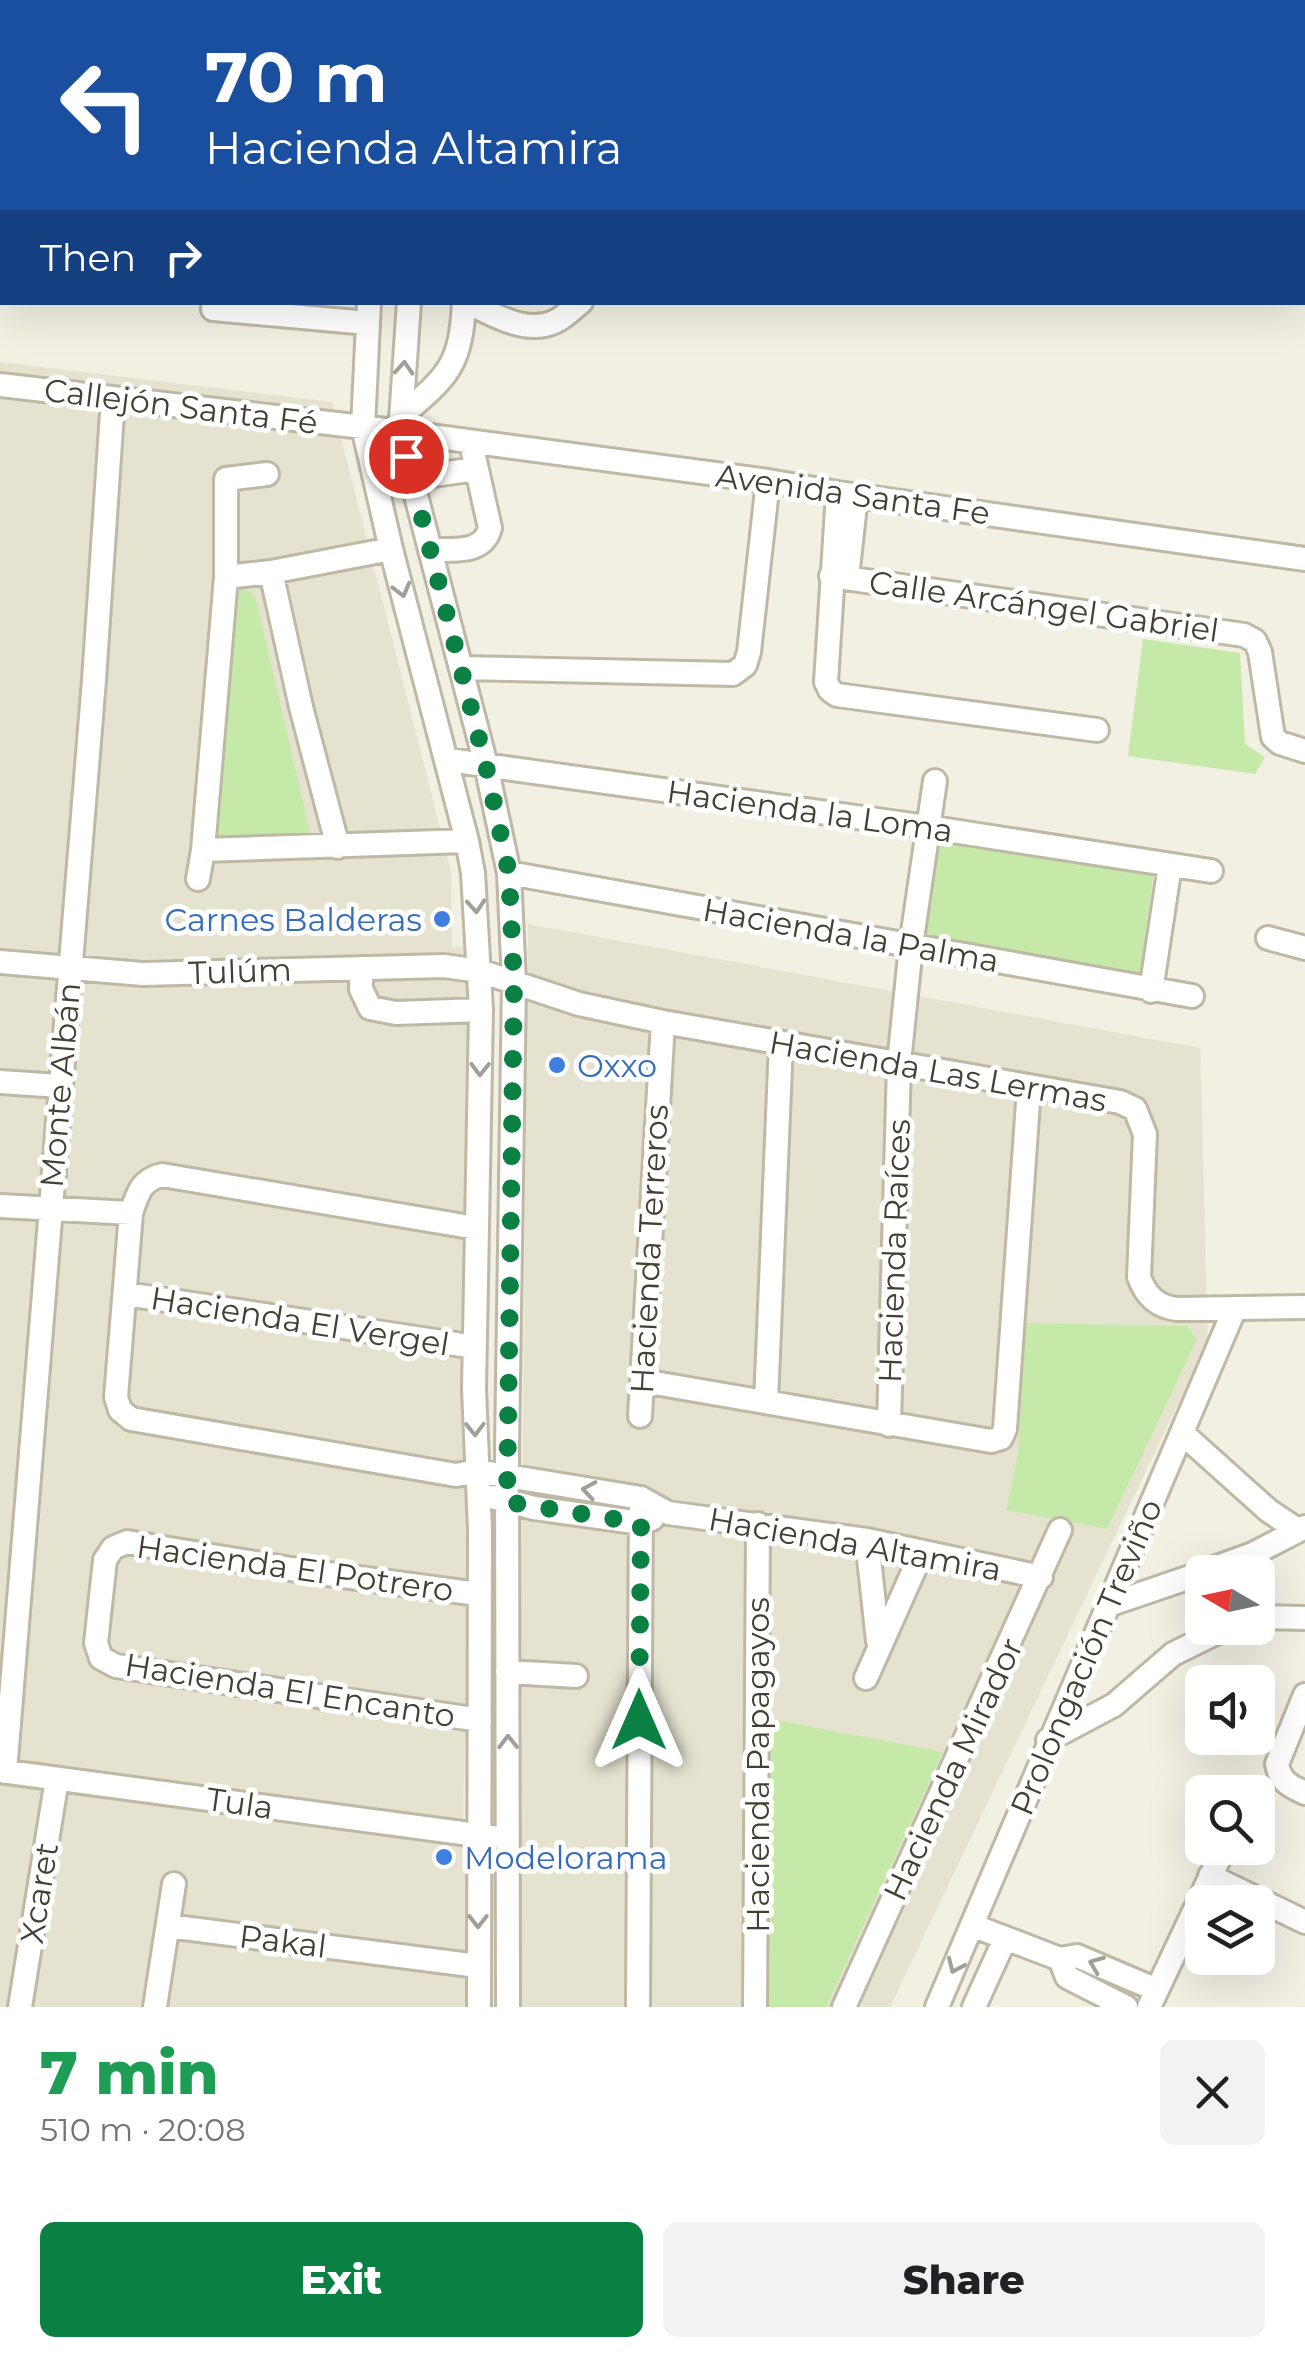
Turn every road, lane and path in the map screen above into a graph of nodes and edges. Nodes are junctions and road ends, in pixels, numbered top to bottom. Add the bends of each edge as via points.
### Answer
1 (409, 305) edge
2 (465, 305) edge
3 (472, 305) edge
4 (577, 305) edge
5 (213, 309) dead end
6 (369, 313) edge
7 (0, 385) edge
8 (114, 398) junction
9 (400, 425) junction
10 (362, 427) junction
11 (470, 443) junction
12 (476, 469) junction
13 (266, 474) dead end
14 (412, 478) junction
15 (768, 480) junction
16 (847, 494) junction
17 (391, 549) junction
18 (430, 550) junction
19 (1305, 559) edge
20 (271, 572) junction
21 (226, 577) junction
22 (839, 577) junction
23 (461, 668) junction
24 (1097, 730) dead end
25 (1305, 751) edge
26 (448, 760) junction
27 (486, 766) junction
28 (935, 781) dead end
29 (928, 827) junction
30 (467, 841) junction
31 (338, 847) junction
32 (204, 850) junction
33 (1170, 865) junction
34 (1211, 871) dead end
35 (509, 873) junction
36 (198, 879) dead end
37 (1268, 938) dead end
38 (911, 946) junction
39 (1305, 948) edge
40 (0, 962) edge
41 (361, 968) junction
42 (70, 970) junction
43 (480, 972) junction
44 (514, 982) junction
45 (1152, 991) junction
46 (1192, 996) dead end
47 (481, 1010) junction
48 (663, 1022) junction
49 (782, 1043) junction
50 (899, 1064) junction
51 (0, 1082) edge
52 (60, 1086) junction
53 (1029, 1088) junction
54 (0, 1206) edge
55 (49, 1208) junction
56 (132, 1212) junction
57 (476, 1228) junction
58 (126, 1294) junction
59 (1305, 1307) edge
60 (1235, 1308) junction
61 (475, 1347) junction
62 (643, 1381) junction
63 (474, 1389) junction
64 (508, 1389) junction
65 (766, 1402) junction
66 (640, 1416) dead end
67 (889, 1424) junction
68 (1182, 1433) junction
69 (506, 1476) junction
70 (470, 1480) junction
71 (642, 1498) junction
72 (507, 1502) junction
73 (668, 1513) junction
74 (641, 1523) junction
75 (758, 1524) junction
76 (1301, 1528) edge
77 (1060, 1530) dead end
78 (868, 1540) junction
79 (922, 1552) junction
80 (1250, 1555) edge
81 (1041, 1577) junction
82 (1185, 1579) edge
83 (478, 1594) junction
84 (1108, 1605) junction
85 (1275, 1617) edge
86 (1305, 1618) edge
87 (1191, 1645) edge
88 (879, 1646) junction
89 (102, 1658) joint
90 (507, 1672) junction
91 (576, 1676) dead end
92 (866, 1678) dead end
93 (1305, 1695) edge
94 (480, 1720) junction
95 (1048, 1740) junction
96 (2, 1772) edge
97 (57, 1780) junction
98 (1305, 1794) edge
99 (480, 1835) junction
100 (509, 1840) junction
101 (1216, 1865) edge
102 (1210, 1876) junction
103 (174, 1884) dead end
104 (1305, 1922) edge
105 (168, 1926) junction
106 (974, 1926) junction
107 (1005, 1939) junction
108 (1060, 1959) junction
109 (478, 1966) junction
110 (1153, 1998) edge
111 (20, 2007) edge
112 (155, 2007) edge
113 (479, 2007) edge
114 (508, 2007) edge
115 (638, 2007) edge
116 (755, 2007) edge
117 (844, 2007) edge
118 (937, 2007) edge
119 (974, 2007) edge
120 (1126, 2007) edge

9 -> 1 street
2 - 9 street via 456,360
3 - 4 street via 511,323 543,326
5 - 6 street
6 - 10 street
7 - 8 street, Callejón Santa Fé
8 - 10 street, Callejón Santa Fé
8 - 42 street, Monte Albán
9 - 10 street, Callejón Santa Fé
9 - 11 street, Avenida Santa Fe
9 - 14 street
10 - 17 street
11 - 12 street
11 - 15 street, Avenida Santa Fe
12 - 14 street
12 - 18 street via 488,537 469,549
13 - 21 street via 226,479
14 - 18 street
15 - 16 street, Avenida Santa Fe
15 - 23 street via 749,652 734,674
16 - 19 street, Avenida Santa Fe
16 - 22 street
17 - 20 street
17 -> 26 street
18 - 23 street
20 - 21 street
20 - 31 street
21 - 32 street
22 - 24 street via 826,682 838,695
22 - 25 street, Calle Arcángel Gabriel via 1244,635 1260,652 1274,738
23 - 27 street
26 - 27 street, Hacienda la Loma
26 - 30 street
27 - 29 street, Hacienda la Loma
27 - 35 street
28 - 29 street, Hacienda Raíces
29 - 33 street, Hacienda la Loma
29 - 38 street, Hacienda Raíces
30 - 31 street
30 -> 43 street
31 - 32 street
32 - 36 street
33 - 34 street, Hacienda la Loma
33 - 45 street
35 - 38 street, Hacienda la Palma
35 - 44 street
37 - 39 street
38 - 45 street, Hacienda la Palma
38 - 50 street, Hacienda Raíces
40 - 42 street, Tulúm
41 - 42 street, Tulúm
41 - 43 street, Tulúm
41 - 47 street via 370,1008
42 - 52 street, Monte Albán
43 - 44 street, Tulúm
43 - 47 street
44 - 48 street, Hacienda Las Lermas
44 - 64 street
45 - 46 street, Hacienda la Palma
47 -> 57 street
48 - 49 street, Hacienda Las Lermas
48 - 62 street, Hacienda Terreros
49 - 50 street, Hacienda Las Lermas
49 - 65 street
50 - 53 street, Hacienda Las Lermas
50 - 67 street, Hacienda Raíces
51 - 52 street
52 - 55 street, Monte Albán
53 - 60 street, Hacienda Las Lermas via 1135,1108 1146,1134 1140,1277 1145,1292 1164,1308
53 - 67 street via 1005,1430 991,1441
54 - 55 street
55 - 56 street
55 - 96 street, Monte Albán
56 - 57 street via 140,1187 162,1175
56 - 58 street
57 - 61 street
58 - 61 street, Hacienda El Vergel
58 - 70 street via 116,1398 131,1419
59 - 60 street, Hacienda Las Lermas
60 - 68 street, Prolongación Treviño
61 - 63 street
62 - 65 street
62 - 66 street, Hacienda Terreros
63 - 64 street
63 -> 70 street
64 - 69 street
65 - 67 street
68 - 76 street via 1269,1511
68 - 84 street, Prolongación Treviño
69 - 70 street, Hacienda Altamira
71 -> 69 street, Hacienda Altamira
69 - 72 street
70 - 72 street, Hacienda Altamira
70 - 83 street
71 - 73 street, Hacienda Altamira
71 - 74 street
72 - 74 street, Hacienda Altamira
72 - 90 street
73 - 74 street, Hacienda Altamira
73 - 75 street, Hacienda Altamira
74 - 115 street
75 - 78 street, Hacienda Altamira
75 - 116 street, Hacienda Papagayos
76 - 80 street
77 - 81 street, Hacienda Mirador
78 - 79 street, Hacienda Altamira
78 - 88 street
79 - 81 street, Hacienda Altamira
79 - 88 street
81 - 117 street, Hacienda Mirador
82 - 84 street
83 - 89 street, Hacienda El Potrero via 128,1542 112,1548 105,1560 96,1643
83 - 94 street
84 - 95 street, Prolongación Treviño
85 - 86 street
87 - 95 street via 1114,1706
88 - 92 street
89 - 94 street, Hacienda El Encanto via 116,1666
90 - 91 street
100 -> 90 street
93 - 98 street via 1277,1764 1286,1784
94 - 99 street
95 - 106 street, Prolongación Treviño
96 - 97 street, Tula
97 - 99 street, Tula
97 - 111 street, Xcaret
99 - 100 street, Tula
99 -> 109 street
100 - 114 street
101 - 102 street
102 - 104 street
102 - 110 street
103 - 105 street
105 - 109 street, Pakal
105 - 112 street
106 - 107 street
106 -> 118 street, Prolongación Treviño
107 - 108 street
107 - 119 street
110 -> 108 street via 1077,1956
108 - 120 street via 1068,1977
109 - 113 street

